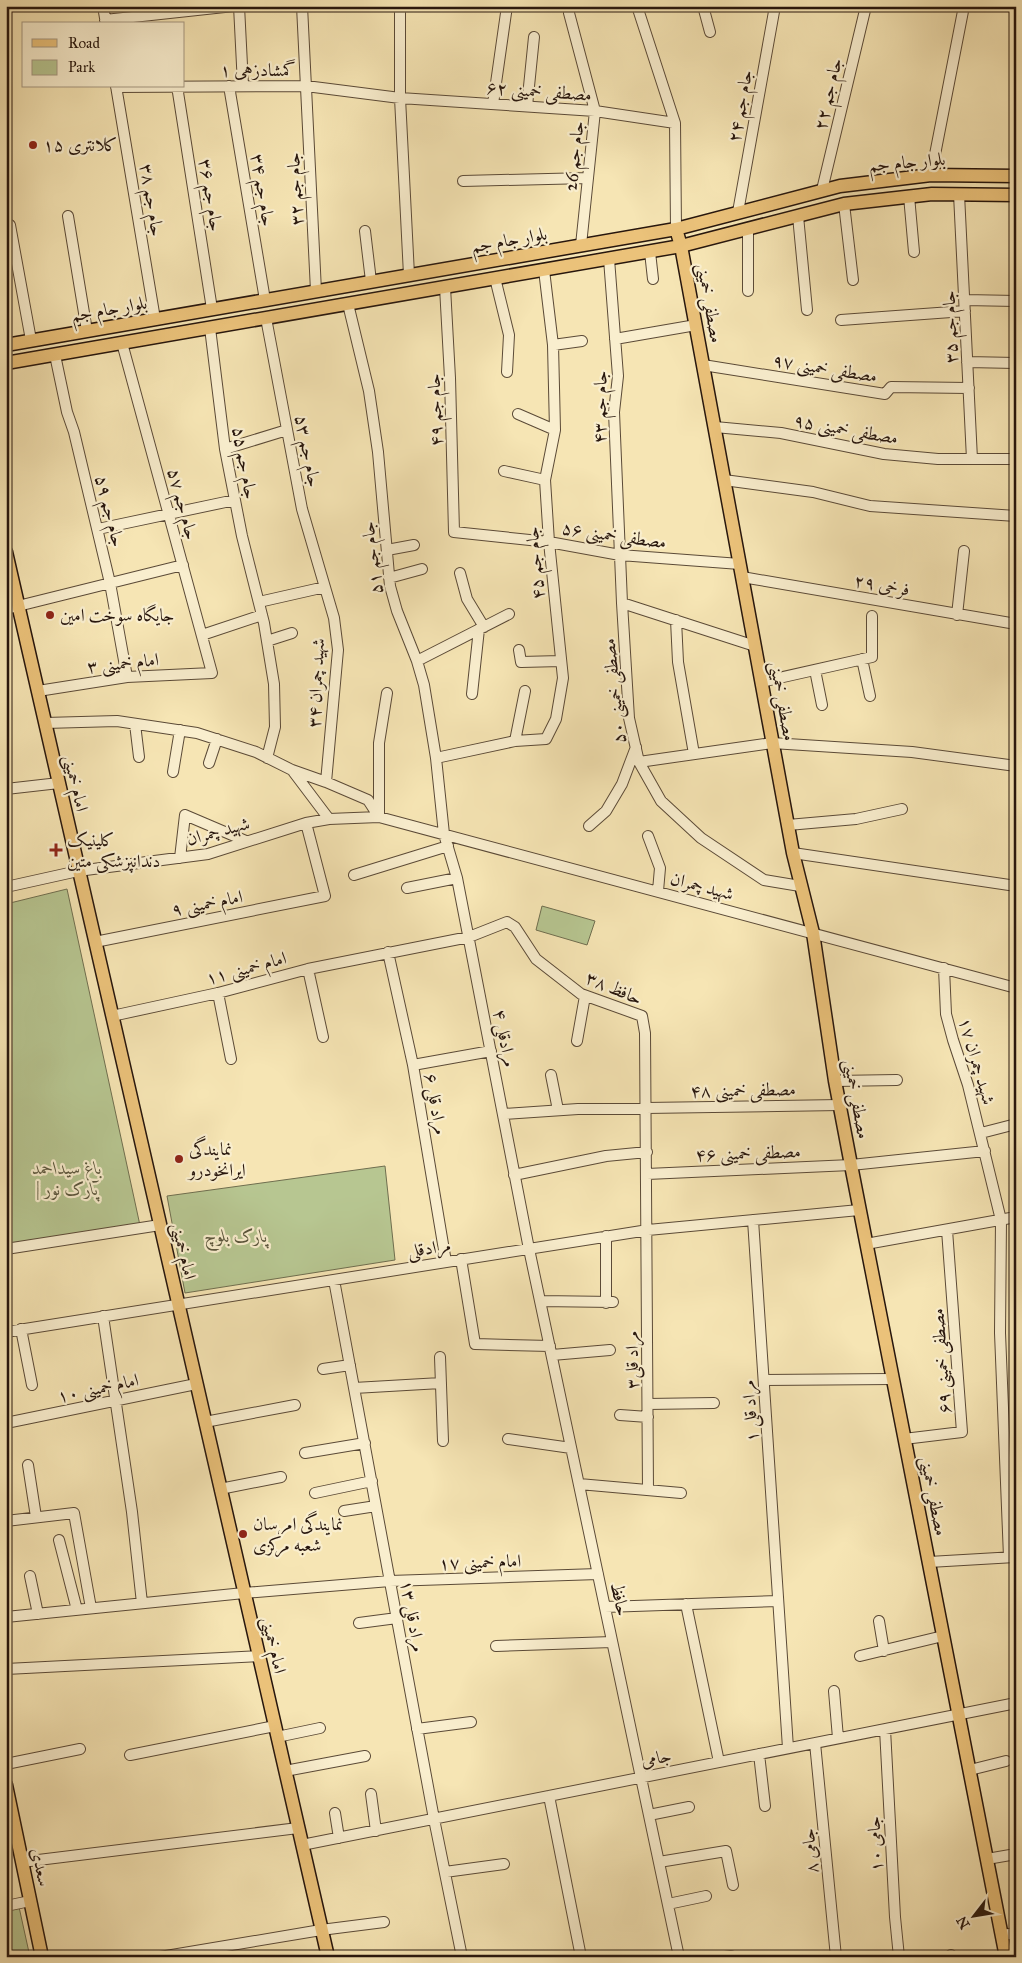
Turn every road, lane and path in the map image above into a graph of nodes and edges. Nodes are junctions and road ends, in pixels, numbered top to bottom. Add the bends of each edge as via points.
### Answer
1 (103, 6) edge
2 (234, 6) edge
3 (239, 6) edge
4 (302, 6) edge
5 (400, 6) edge
6 (507, 6) edge
7 (637, 6) edge
8 (703, 6) edge
9 (774, 6) edge
10 (866, 6) edge
11 (964, 6) edge
12 (153, 11) edge
13 (569, 13) dead end
14 (105, 22) edge
15 (710, 32) dead end
16 (534, 37) dead end
17 (185, 86) edge
18 (229, 86) junction
19 (243, 86) junction
20 (306, 86) junction
21 (116, 88) edge
22 (177, 88) edge
23 (400, 98) junction
24 (492, 104) junction
25 (527, 106) junction
26 (595, 111) junction
27 (675, 123) junction
28 (931, 175) junction
29 (1016, 176) edge
30 (588, 178) junction
31 (463, 181) dead end
32 (822, 190) junction
33 (932, 194) junction
34 (959, 194) junction
35 (1016, 195) edge
36 (909, 196) junction
37 (844, 204) junction
38 (738, 212) junction
39 (68, 216) dead end
40 (798, 216) junction
41 (10, 225) dead end
42 (676, 229) junction
43 (748, 229) junction
44 (365, 231) dead end
45 (581, 245) junction
46 (682, 246) junction
47 (650, 252) junction
48 (914, 252) dead end
49 (609, 259) junction
50 (544, 270) junction
51 (409, 275) junction
52 (495, 278) junction
53 (654, 279) dead end
54 (854, 280) dead end
55 (371, 282) junction
56 (445, 287) junction
57 (316, 291) junction
58 (748, 291) dead end
59 (265, 300) junction
60 (965, 300) junction
61 (1016, 301) edge
62 (348, 304) junction
63 (212, 309) junction
64 (807, 310) dead end
65 (965, 311) junction
66 (266, 318) junction
67 (155, 319) junction
68 (841, 320) dead end
69 (696, 325) junction
70 (210, 328) junction
71 (86, 331) junction
72 (615, 339) junction
73 (32, 340) junction
74 (582, 342) dead end
75 (122, 343) junction
76 (6, 345) edge
77 (553, 345) junction
78 (56, 355) junction
79 (968, 362) junction
80 (1016, 362) edge
81 (6, 363) edge
82 (703, 365) junction
83 (507, 372) dead end
84 (969, 388) junction
85 (518, 414) dead end
86 (715, 427) junction
87 (287, 430) junction
88 (554, 430) junction
89 (225, 449) junction
90 (972, 459) junction
91 (1016, 460) edge
92 (504, 471) dead end
93 (545, 480) junction
94 (724, 480) junction
95 (235, 500) junction
96 (169, 514) junction
97 (1016, 516) edge
98 (98, 529) junction
99 (454, 532) joint
100 (549, 542) junction
101 (414, 545) dead end
102 (387, 550) junction
103 (964, 551) dead end
104 (6, 552) edge
105 (620, 555) junction
106 (183, 565) junction
107 (422, 569) dead end
108 (741, 570) junction
109 (460, 573) dead end
110 (389, 578) junction
111 (110, 583) junction
112 (325, 587) junction
113 (259, 602) junction
114 (622, 603) junction
115 (12, 608) edge
116 (509, 614) dead end
117 (262, 615) junction
118 (957, 615) junction
119 (872, 616) dead end
120 (676, 620) junction
121 (1016, 624) edge
122 (482, 628) junction
123 (292, 633) dead end
124 (202, 635) junction
125 (267, 641) junction
126 (755, 646) junction
127 (519, 650) dead end
128 (862, 659) junction
129 (416, 661) junction
130 (561, 661) junction
131 (815, 670) junction
132 (212, 673) joint
133 (126, 676) junction
134 (761, 682) junction
135 (38, 691) junction
136 (525, 691) dead end
137 (387, 693) dead end
138 (472, 694) dead end
139 (870, 696) dead end
140 (822, 705) dead end
141 (45, 723) junction
142 (135, 724) junction
143 (180, 730) junction
144 (217, 739) junction
145 (515, 741) junction
146 (772, 743) junction
147 (636, 746) junction
148 (694, 754) junction
149 (138, 757) dead end
150 (267, 758) junction
151 (436, 758) junction
152 (639, 762) junction
153 (209, 763) dead end
154 (1016, 766) edge
155 (292, 770) junction
156 (173, 772) dead end
157 (326, 782) junction
158 (58, 783) junction
159 (6, 789) edge
160 (902, 809) dead end
161 (379, 817) junction
162 (329, 819) junction
163 (306, 823) junction
164 (788, 825) junction
165 (589, 826) dead end
166 (444, 834) junction
167 (648, 836) dead end
168 (246, 841) junction
169 (448, 846) junction
170 (793, 853) junction
171 (180, 858) junction
172 (78, 871) junction
173 (354, 875) dead end
174 (457, 878) junction
175 (800, 886) junction
176 (1016, 886) edge
177 (6, 887) edge
178 (407, 888) dead end
179 (658, 891) junction
180 (813, 933) junction
181 (469, 936) junction
182 (95, 942) junction
183 (388, 952) junction
184 (944, 968) junction
185 (308, 969) junction
186 (1016, 988) edge
187 (218, 993) junction
188 (585, 996) junction
189 (112, 1016) junction
190 (645, 1033) joint
191 (323, 1037) dead end
192 (577, 1042) dead end
193 (491, 1051) junction
194 (231, 1059) dead end
195 (413, 1065) junction
196 (551, 1075) dead end
197 (897, 1080) dead end
198 (835, 1081) junction
199 (840, 1105) junction
200 (646, 1109) junction
201 (558, 1110) junction
202 (503, 1114) junction
203 (1016, 1124) edge
204 (981, 1133) junction
205 (985, 1151) junction
206 (647, 1152) junction
207 (851, 1165) junction
208 (647, 1174) junction
209 (514, 1175) junction
210 (859, 1210) junction
211 (1016, 1217) edge
212 (753, 1220) junction
213 (1001, 1220) junction
214 (160, 1225) junction
215 (648, 1230) junction
216 (947, 1230) junction
217 (606, 1236) junction
218 (866, 1244) junction
219 (6, 1249) edge
220 (529, 1249) junction
221 (461, 1259) junction
222 (446, 1262) junction
223 (334, 1280) junction
224 (540, 1301) junction
225 (178, 1305) junction
226 (103, 1316) junction
227 (21, 1329) junction
228 (6, 1332) edge
229 (551, 1350) junction
230 (610, 1350) dead end
231 (440, 1357) dead end
232 (350, 1365) junction
233 (323, 1369) dead end
234 (892, 1379) junction
235 (764, 1380) junction
236 (441, 1383) junction
237 (196, 1384) junction
238 (32, 1385) dead end
239 (354, 1388) junction
240 (116, 1401) junction
241 (714, 1403) dead end
242 (295, 1404) dead end
243 (648, 1404) junction
244 (620, 1416) dead end
245 (648, 1417) junction
246 (205, 1422) junction
247 (6, 1423) edge
248 (508, 1439) dead end
249 (904, 1439) junction
250 (442, 1442) dead end
251 (365, 1443) junction
252 (571, 1448) junction
253 (305, 1453) dead end
254 (28, 1465) dead end
255 (281, 1477) dead end
256 (372, 1481) junction
257 (579, 1484) junction
258 (220, 1489) junction
259 (648, 1490) junction
260 (315, 1492) dead end
261 (681, 1493) dead end
262 (376, 1506) junction
263 (344, 1511) dead end
264 (36, 1517) junction
265 (6, 1521) edge
266 (59, 1540) dead end
267 (1012, 1557) edge
268 (929, 1562) junction
269 (598, 1574) junction
270 (30, 1576) dead end
271 (390, 1581) junction
272 (244, 1593) junction
273 (778, 1601) junction
274 (142, 1603) junction
275 (686, 1604) junction
276 (605, 1607) junction
277 (91, 1608) junction
278 (77, 1610) junction
279 (38, 1614) junction
280 (6, 1617) edge
281 (397, 1618) junction
282 (879, 1621) dead end
283 (359, 1623) dead end
284 (943, 1636) junction
285 (612, 1642) junction
286 (496, 1646) dead end
287 (884, 1650) junction
288 (259, 1656) junction
289 (860, 1656) dead end
290 (6, 1670) edge
291 (834, 1691) dead end
292 (1016, 1703) edge
293 (958, 1714) junction
294 (470, 1722) dead end
295 (320, 1728) dead end
296 (417, 1729) junction
297 (884, 1729) junction
298 (276, 1732) junction
299 (838, 1738) junction
300 (816, 1742) junction
301 (788, 1748) junction
302 (80, 1749) dead end
303 (759, 1754) junction
304 (130, 1755) dead end
305 (365, 1756) dead end
306 (1006, 1761) dead end
307 (719, 1762) junction
308 (6, 1764) edge
309 (970, 1770) junction
310 (285, 1771) junction
311 (641, 1778) junction
312 (7, 1791) edge
313 (371, 1794) dead end
314 (549, 1796) junction
315 (765, 1806) dead end
316 (689, 1807) dead end
317 (335, 1812) dead end
318 (649, 1814) junction
319 (434, 1819) junction
320 (11, 1827) edge
321 (298, 1828) junction
322 (376, 1831) junction
323 (339, 1838) junction
324 (302, 1845) junction
325 (1016, 1854) edge
326 (987, 1860) junction
327 (22, 1862) junction
328 (659, 1862) junction
329 (504, 1864) dead end
330 (445, 1872) junction
331 (733, 1885) dead end
332 (706, 1896) dead end
333 (30, 1901) junction
334 (668, 1904) junction
335 (6, 1906) edge
336 (384, 1922) dead end
337 (321, 1930) junction
338 (1016, 1933) edge
339 (1002, 1936) junction
340 (42, 1957) edge
341 (160, 1957) edge
342 (328, 1957) edge
343 (462, 1957) edge
344 (582, 1957) edge
345 (679, 1957) edge
346 (836, 1957) edge
347 (899, 1957) edge
348 (1006, 1957) edge

1 - 14 street
2 - 12 street
3 - 19 street
4 - 20 street, جام جم ۳۲
5 - 23 street
6 - 24 street
7 - 27 street
8 - 15 street
9 - 38 street, جام جم ۲۴
10 - 32 street, جام جم ۲۲
11 - 28 street
12 - 14 street
13 - 26 street, جام جم 26
16 - 25 street
17 - 18 street, گمشادزهی ۱
18 - 19 street, گمشادزهی ۱
18 - 59 street, جام جم ۳۴
19 - 20 street, گمشادزهی ۱
20 - 23 street, گمشادزهی ۱
20 - 57 street, جام جم ۳۲
21 - 67 street, جام جم ۳۸
22 - 63 street, جام جم ۳۶
23 - 24 street, مصطفی خمینی ۶۲
23 - 51 street
24 - 25 street, مصطفی خمینی ۶۲
25 - 26 street, مصطفی خمینی ۶۲
26 - 27 street, مصطفی خمینی ۶۲
26 - 30 street, جام جم 26
27 - 42 street
28 - 29 main road, بلوار جام جم
28 - 32 main road, بلوار جام جم
28 - 33 main road
30 - 31 street
30 - 45 street, جام جم 26
32 - 38 main road, بلوار جام جم
33 - 34 main road, بلوار جام جم
33 - 36 main road, بلوار جام جم
34 - 35 main road, بلوار جام جم
34 - 60 street, جام جم ۳۵
36 - 37 main road, بلوار جام جم
36 - 48 street
37 - 40 main road, بلوار جام جم
37 - 54 street
38 - 42 main road, بلوار جام جم
39 - 71 street
40 - 43 main road, بلوار جام جم
40 - 64 street
41 - 73 street
42 - 45 main road, بلوار جام جم
42 - 46 main road, مصطفی خمینی
43 - 46 main road, بلوار جام جم
43 - 58 street
44 - 55 street
45 - 51 main road, بلوار جام جم
46 - 47 main road, بلوار جام جم
46 - 69 main road, مصطفی خمینی
47 - 49 main road, بلوار جام جم
47 - 53 street
49 - 50 main road, بلوار جام جم
49 - 72 street, جام جم ۴۳
50 - 52 main road, بلوار جام جم
50 - 77 street, جام جم ۴۵
51 - 55 main road, بلوار جام جم
52 - 56 main road, بلوار جام جم
52 - 83 street via 509,335
55 - 57 main road, بلوار جام جم
56 - 62 main road, بلوار جام جم
56 - 99 street, جام جم ۴۹
57 - 59 main road, بلوار جام جم
59 - 63 main road, بلوار جام جم
60 - 61 street
60 - 65 street, جام جم ۳۵
62 - 66 main road, بلوار جام جم
62 - 102 street, جام جم ۵۱ via 378,452
63 - 67 main road, بلوار جام جم
65 - 68 street
65 - 79 street, جام جم ۳۵
66 - 70 main road, بلوار جام جم
66 - 87 street, جام جم ۵۳
67 - 71 main road, بلوار جام جم
69 - 72 street
69 - 82 main road, مصطفی خمینی
70 - 75 main road, بلوار جام جم
70 - 89 street, جام جم ۵۵
71 - 73 main road, بلوار جام جم
72 - 105 street, جام جم ۴۳ via 618,376 614,412
73 - 76 main road, بلوار جام جم
74 - 77 street
75 - 78 main road, بلوار جام جم
75 - 96 street, جام جم ۵۷
77 - 88 street, جام جم ۴۵
78 - 81 main road, بلوار جام جم
78 - 98 street, جام جم ۵۹ via 67,412
79 - 80 street
79 - 84 street, جام جم ۳۵
82 - 84 street, مصطفی خمینی ۹۷ via 885,394 891,387
82 - 86 main road, مصطفی خمینی
84 - 90 street, جام جم ۳۵
85 - 88 street
86 - 90 street, مصطفی خمینی ۹۵ via 782,434 884,454
86 - 94 main road, مصطفی خمینی
87 - 89 street
87 - 112 street, جام جم ۵۳ via 302,509
88 - 93 street, جام جم ۴۵
89 - 95 street, جام جم ۵۵
90 - 91 street, مصطفی خمینی ۹۵
92 - 93 street
93 - 100 street, جام جم ۴۵
94 - 97 street via 813,492 870,506
94 - 108 main road, مصطفی خمینی
95 - 96 street
95 - 113 street, جام جم ۵۵
96 - 98 street
96 - 106 street, جام جم ۵۷
98 - 111 street, جام جم ۵۹
99 - 100 street, مصطفی خمینی ۵۶
100 - 105 street, مصطفی خمینی ۵۶
100 - 130 street, جام جم ۴۵
101 - 102 street
102 - 110 street, جام جم ۵۱
103 - 118 street
104 - 115 main road, امام خمینی
105 - 108 street, مصطفی خمینی ۵۶
105 - 114 street, مصطفی خمینی ۵۰
106 - 111 street
106 - 124 street, جام جم ۵۷
107 - 110 street
108 - 118 street, فرخی ۲۹
108 - 126 main road, مصطفی خمینی
109 - 122 street via 467,599
110 - 129 street, جام جم ۵۱ via 396,611
111 - 115 street
111 - 133 street, جام جم ۵۹
112 - 113 street
112 - 157 street, شهید چمران ۳۴ via 334,618 338,650
113 - 117 street, جام جم ۵۵
114 - 120 street
114 - 147 street, مصطفی خمینی ۵۰ via 629,718
115 - 135 main road, امام خمینی
116 - 122 street
117 - 124 street
117 - 125 street, جام جم ۵۵
118 - 121 street, فرخی ۲۹
119 - 128 street via 872,657
120 - 126 street
120 - 148 street via 678,662
122 - 129 street
122 - 138 street
123 - 125 street
124 - 132 street, جام جم ۵۷
125 - 150 street, جام جم ۵۵ via 274,684 275,727
126 - 134 main road, مصطفی خمینی
127 - 130 street via 521,662
128 - 131 street
128 - 139 street
129 - 151 street, جام جم ۵۱ via 424,685
130 - 145 street, جام جم ۴۵ via 563,678 556,720 546,739
131 - 134 street
131 - 140 street
132 - 133 street, امام خمینی ۳
133 - 135 street, امام خمینی ۳
134 - 146 main road, مصطفی خمینی
135 - 141 main road, امام خمینی
136 - 145 street
137 - 161 street via 379,743
141 - 142 street via 117,721
141 - 158 main road, امام خمینی
142 - 143 street
142 - 149 street
143 - 144 street
143 - 156 street
144 - 150 street
144 - 153 street
145 - 151 street, جام جم ۴۵
146 - 148 street
146 - 154 street via 912,752
146 - 164 main road, مصطفی خمینی
147 - 152 street, مصطفی خمینی ۵۰
147 - 165 street via 622,784 606,812
148 - 152 street
150 - 155 street
151 - 166 street, جام جم ۵۱
152 - 175 street, مصطفی خمینی ۵۰ via 661,801 701,838 764,880
155 - 157 street
155 - 162 street
157 - 161 street via 368,800
158 - 159 street
158 - 172 main road, امام خمینی
160 - 164 street via 856,819
161 - 162 street, شهید چمران
161 - 166 street, شهید چمران
162 - 163 street, شهید چمران
163 - 168 street, شهید چمران
163 - 182 street, امام خمینی ۹ via 325,896
164 - 170 main road, مصطفی خمینی
166 - 169 street, مرادقلی ۴
166 - 179 street, شهید چمران
167 - 179 street via 660,868
168 - 171 street, شهید چمران via 208,854
168 - 171 street via 185,814
169 - 173 street
169 - 174 street, مرادقلی ۴
170 - 175 main road, مصطفی خمینی
170 - 176 street
171 - 172 street, شهید چمران
172 - 177 street, شهید چمران
172 - 182 main road, امام خمینی
174 - 178 street
174 - 181 street, مرادقلی ۴
175 - 180 main road, مصطفی خمینی
179 - 180 street, شهید چمران
180 - 184 street, شهید چمران
180 - 198 main road, مصطفی خمینی
181 - 183 street, حافظ ۳۸
181 - 188 street, حافظ ۳۸ via 507,922 516,927 536,959
181 - 193 street, مرادقلی ۴
182 - 189 main road, امام خمینی
183 - 185 street, امام خمینی ۱۱
183 - 195 street, مراد قلی ۶
184 - 186 street, شهید چمران
184 - 204 street, شهید چمران ۱۷ via 946,1014
185 - 187 street, امام خمینی ۱۱
185 - 191 street
187 - 189 street, امام خمینی ۱۱
187 - 194 street
188 - 190 street, حافظ ۳۸ via 642,1016
188 - 192 street
189 - 214 main road, امام خمینی
190 - 200 street, مراد قلی۳
193 - 195 street
193 - 202 street, مرادقلی ۴
195 - 222 street, مراد قلی ۶
196 - 201 street
197 - 198 street
198 - 199 main road, مصطفی خمینی
199 - 200 street, مصطفی خمینی ۴۸
199 - 207 main road, مصطفی خمینی
200 - 201 street, مصطفی خمینی ۴۸
200 - 206 street, مراد قلی۳
201 - 202 street, مصطفی خمینی ۴۸
202 - 209 street, مرادقلی ۴
203 - 204 street
204 - 205 street, شهید چمران ۱۷
205 - 207 street, مصطفی خمینی ۴۶
205 - 213 street, شهید چمران ۱۷
206 - 208 street, مراد قلی۳
206 - 209 street via 606,1156
207 - 208 street, مصطفی خمینی ۴۶
207 - 210 main road, مصطفی خمینی
208 - 215 street, مراد قلی۳
209 - 220 street, مرادقلی ۴
210 - 212 street, مرادقلی
210 - 218 main road, مصطفی خمینی
211 - 213 street
212 - 215 street, مرادقلی
212 - 235 street, مراد قلی ۱
213 - 216 street
213 - 267 street, شهید چمران ۱۷ via 1000,1333
214 - 219 street
214 - 225 main road, امام خمینی
215 - 217 street, مرادقلی
215 - 243 street, مراد قلی۳
216 - 218 street
216 - 249 street, مصطفی خمینی ۶۹ via 962,1432
217 - 220 street, مرادقلی
217 - 224 street via 609,1302
218 - 234 main road, مصطفی خمینی
220 - 221 street, مرادقلی
220 - 224 street, حافظ
221 - 222 street, مرادقلی
221 - 229 street via 475,1344
222 - 223 street, مرادقلی
223 - 225 street, مرادقلی
223 - 232 street, مراد قلی ۱۳
224 - 229 street, حافظ
225 - 226 street, مرادقلی
225 - 237 main road, امام خمینی
226 - 227 street, مرادقلی
226 - 240 street
227 - 228 street, مرادقلی
227 - 238 street
229 - 230 street
229 - 252 street, حافظ
231 - 236 street
232 - 233 street
232 - 239 street, مراد قلی ۱۳
234 - 235 street
234 - 249 main road, مصطفی خمینی
235 - 273 street, مراد قلی ۱
236 - 239 street
236 - 250 street
237 - 240 street, امام خمینی ۱۰
237 - 246 main road, امام خمینی
239 - 251 street, مراد قلی ۱۳
240 - 247 street, امام خمینی ۱۰
240 - 274 street
241 - 243 street
242 - 246 street
243 - 245 street, مراد قلی۳
244 - 245 street
245 - 259 street, مراد قلی۳
246 - 258 main road, امام خمینی
248 - 252 street
249 - 268 main road, مصطفی خمینی
251 - 253 street
251 - 256 street, مراد قلی ۱۳
252 - 257 street, حافظ
254 - 264 street
255 - 258 street
256 - 260 street
256 - 262 street, مراد قلی ۱۳
257 - 259 street
257 - 269 street, حافظ
258 - 272 main road, امام خمینی
259 - 261 street
262 - 263 street
262 - 271 street, مراد قلی ۱۳
264 - 265 street
264 - 277 street via 74,1513
266 - 278 street
267 - 268 street
268 - 284 main road, مصطفی خمینی
269 - 271 street, امام خمینی ۱۷
269 - 276 street, حافظ
270 - 279 street
271 - 272 street, امام خمینی ۱۷
271 - 281 street, مراد قلی ۱۳
272 - 274 street, امام خمینی ۱۷
272 - 288 main road, امام خمینی
273 - 275 street
273 - 301 street, مراد قلی ۱
274 - 277 street, امام خمینی ۱۷
275 - 276 street
275 - 307 street
276 - 285 street, حافظ
277 - 278 street, امام خمینی ۱۷
278 - 279 street, امام خمینی ۱۷
279 - 280 street, امام خمینی ۱۷
281 - 283 street
281 - 296 street, مراد قلی ۱۳
282 - 287 street
284 - 287 street
284 - 293 main road, مصطفی خمینی
285 - 286 street
285 - 311 street, حافظ
287 - 289 street
288 - 290 street
288 - 298 main road, امام خمینی
291 - 299 street
292 - 293 street, جامی
293 - 297 street, جامی
293 - 309 main road, مصطفی خمینی
294 - 296 street
295 - 298 street
296 - 319 street, مراد قلی ۱۳
297 - 299 street, جامی
297 - 347 street, جامی ۱۰
298 - 304 street
298 - 310 main road, امام خمینی
299 - 300 street, جامی
300 - 301 street, جامی
300 - 346 street, جامی ۸
301 - 303 street, جامی
302 - 308 street
303 - 307 street, جامی
303 - 315 street
305 - 310 street
306 - 309 street
307 - 311 street, جامی
309 - 326 main road, مصطفی خمینی
310 - 321 main road, امام خمینی
311 - 314 street, جامی
311 - 318 street, حافظ
312 - 320 main road, سعدی
313 - 322 street
314 - 319 street, جامی
314 - 344 street
316 - 318 street
317 - 323 street
318 - 328 street, حافظ
319 - 322 street, جامی
319 - 330 street, مراد قلی ۱۳
320 - 327 main road, سعدی
321 - 324 main road, امام خمینی
321 - 327 street
322 - 323 street, جامی
323 - 324 street, جامی
324 - 337 main road, امام خمینی
325 - 326 street
326 - 339 main road, مصطفی خمینی
327 - 333 main road, سعدی
328 - 331 street via 726,1851
328 - 334 street, حافظ
329 - 330 street
330 - 343 street, مراد قلی ۱۳
332 - 334 street
333 - 335 street
333 - 340 main road, سعدی
334 - 345 street, حافظ
336 - 337 street
337 - 341 street
337 - 342 main road, امام خمینی
338 - 339 street
339 - 348 main road, مصطفی خمینی

